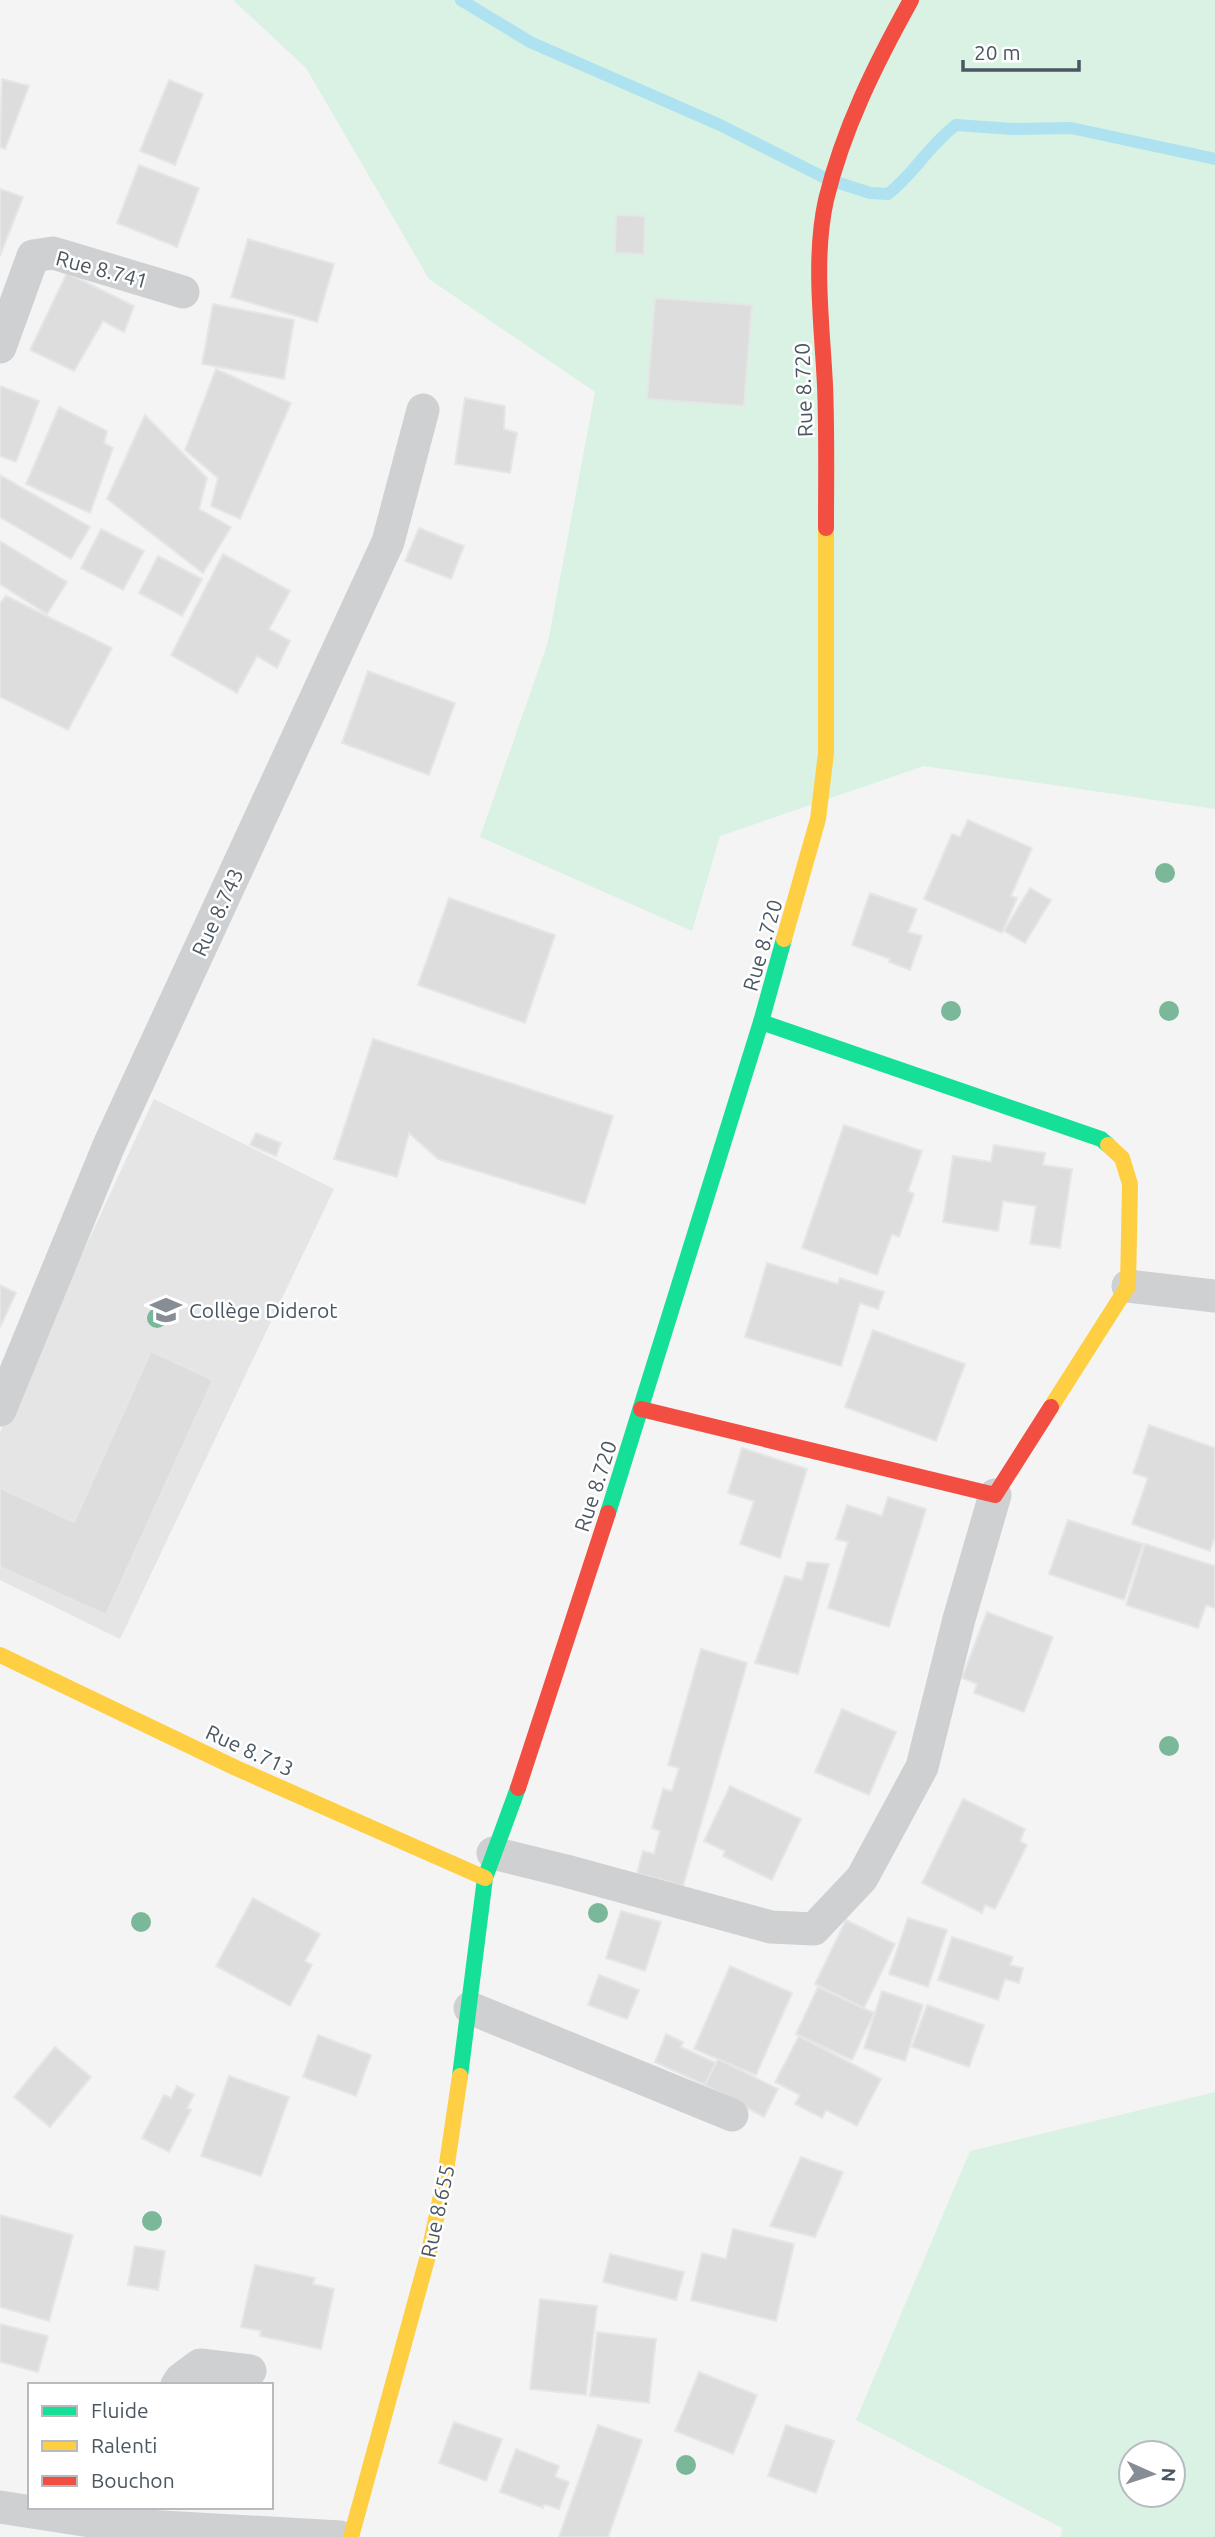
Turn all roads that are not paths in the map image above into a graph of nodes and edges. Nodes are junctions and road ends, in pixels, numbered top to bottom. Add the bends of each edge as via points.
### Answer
1 (911, 0) edge
2 (183, 292) dead end
3 (0, 347) edge
4 (424, 410) dead end
5 (761, 1022) junction
6 (1128, 1286) junction
7 (1215, 1296) edge
8 (641, 1409) junction
9 (0, 1410) edge
10 (995, 1494) junction
11 (0, 1655) edge
12 (489, 1866) junction
13 (470, 2008) junction
14 (732, 2116) dead end
15 (250, 2371) dead end
16 (179, 2383) edge
17 (0, 2507) edge
18 (82, 2513) edge
19 (340, 2537) edge
20 (351, 2537) edge

1 - 5 main road, Rue 8.720 via 850,122 826,201 819,272 825,412 826,753 818,819
2 - 3 street, Rue 8.741 via 53,253 33,256
4 - 9 street, Rue 8.743 via 388,542 110,1143
5 - 6 main road via 1101,1139 1122,1158 1130,1184
5 - 8 main road, Rue 8.720
6 - 7 street
6 - 10 main road
8 - 10 main road
8 - 12 main road, Rue 8.720 via 538,1731
10 - 12 street via 922,1767 862,1878 814,1929 771,1927 566,1871
11 - 12 main road, Rue 8.713 via 236,1768
12 - 13 main road, Rue 8.655
13 - 14 street
13 - 20 main road, Rue 8.655 via 429,2252
15 - 16 street via 200,2365
17 - 18 street
18 - 19 street via 110,2524

